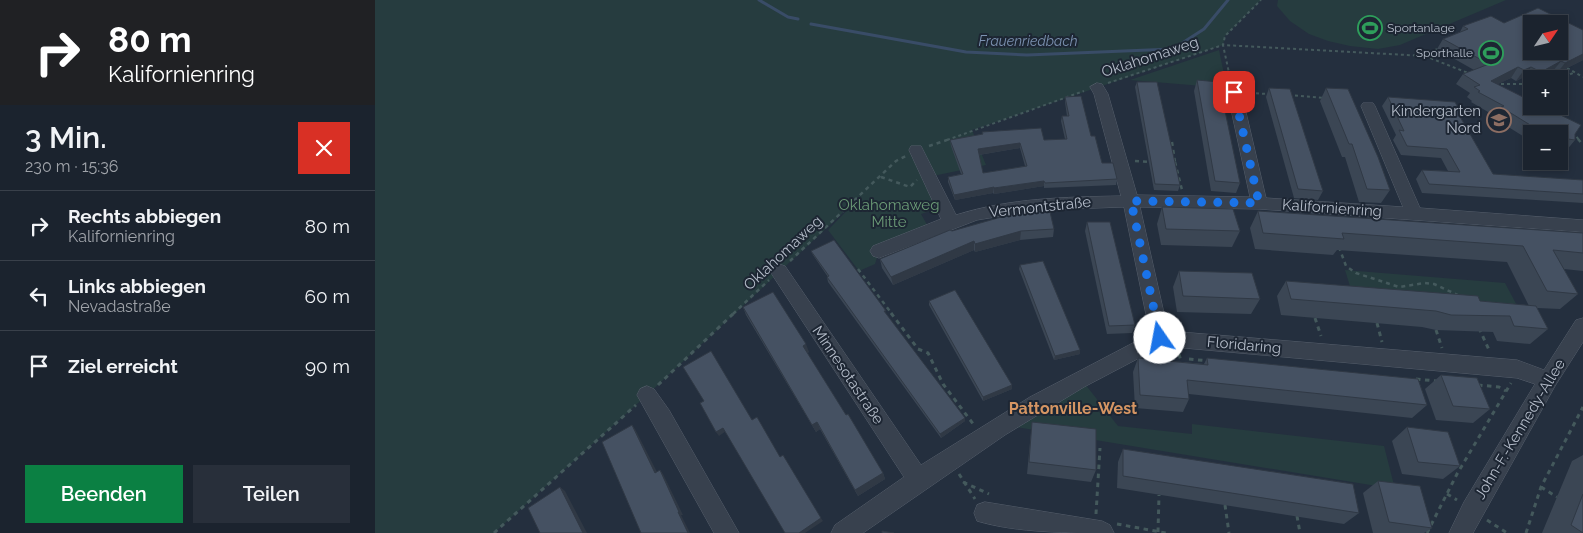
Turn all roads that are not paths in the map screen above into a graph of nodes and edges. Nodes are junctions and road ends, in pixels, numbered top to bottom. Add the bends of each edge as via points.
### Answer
1 (1097, 87) road end
2 (1234, 92) road end
3 (1368, 106) dead end
4 (916, 150) road end
5 (1131, 201) junction
6 (1259, 203) junction
7 (1414, 214) junction
8 (951, 222) junction
9 (1583, 226) edge
10 (879, 251) dead end
11 (779, 271) road end
12 (1583, 326) edge
13 (1160, 338) junction
14 (1548, 380) junction
15 (647, 395) road end
16 (918, 479) junction
17 (985, 513) dead end
18 (1099, 527) edge
19 (727, 533) edge
20 (843, 533) edge
21 (1461, 533) edge

1 - 5 street
2 - 6 street
3 - 7 street
4 - 8 street
5 - 6 street, Kalifornienring
5 - 8 street, Vermontstraße via 1038,204 977,214
5 - 13 street
6 - 7 street, Kalifornienring
7 - 9 street, Kalifornienring
8 - 10 street, Vermontstraße
11 - 16 street, Minnesotastraße
12 - 14 street, John-F.-Kennedy-Allee
13 - 14 street, Floridaring via 1517,368
13 - 16 street via 1107,363 1041,401
14 - 21 street, John-F.-Kennedy-Allee
15 - 19 street
16 - 20 street
17 - 18 street

